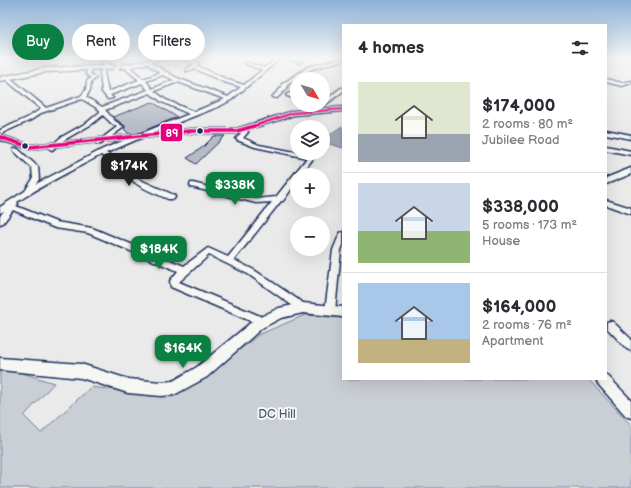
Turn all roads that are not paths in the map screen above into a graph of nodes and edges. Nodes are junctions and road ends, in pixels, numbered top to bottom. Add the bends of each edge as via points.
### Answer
1 (10, 81) edge
2 (89, 81) edge
3 (104, 81) edge
4 (143, 81) joint
5 (177, 81) edge
6 (181, 81) edge
7 (225, 81) edge
8 (249, 81) edge
9 (289, 81) edge
10 (608, 81) edge
11 (631, 82) edge
12 (243, 86) junction
13 (150, 90) junction
14 (342, 90) edge
15 (107, 94) junction
16 (83, 97) junction
17 (275, 97) dead end
18 (229, 99) junction
19 (115, 103) junction
20 (330, 103) edge
21 (330, 108) edge
22 (45, 110) junction
23 (103, 110) junction
24 (342, 110) edge
25 (298, 112) edge
26 (309, 112) edge
27 (193, 114) junction
28 (0, 132) edge
29 (245, 132) junction
30 (607, 132) edge
31 (0, 137) edge
32 (631, 137) edge
33 (133, 138) junction
34 (101, 141) junction
35 (0, 143) edge
36 (54, 146) junction
37 (607, 147) edge
38 (16, 150) junction
39 (631, 152) edge
40 (101, 153) junction
41 (303, 168) edge
42 (631, 171) edge
43 (607, 181) edge
44 (193, 185) dead end
45 (290, 185) edge
46 (26, 193) junction
47 (171, 197) dead end
48 (280, 199) junction
49 (607, 202) edge
50 (12, 206) junction
51 (0, 210) edge
52 (631, 211) edge
53 (0, 221) edge
54 (342, 238) edge
55 (229, 261) junction
56 (185, 270) junction
57 (303, 308) junction
58 (330, 311) junction
59 (342, 312) edge
60 (258, 324) junction
61 (610, 325) dead end
62 (631, 346) edge
63 (0, 364) edge
64 (604, 380) edge
65 (631, 411) edge

1 - 22 street
2 - 16 street via 88,90
3 - 15 street
4 - 13 street
4 - 15 street
5 - 13 street
6 - 18 street
7 - 12 street
8 - 12 street
9 - 17 street
10 - 11 street via 622,85
12 - 18 street
13 - 19 street
13 - 27 street via 164,101
14 - 20 street
15 - 19 street
16 - 22 street
16 - 23 street
18 - 27 street
19 - 23 street
21 - 24 main road
22 - 28 street
23 - 34 street via 121,127
23 - 36 street via 90,123
25 - 33 main road via 237,131 190,131
26 - 29 main road
27 - 33 street
29 - 33 main road
29 - 41 street via 240,139 258,146 311,156
30 - 32 street
31 - 36 main road via 21,146
33 - 34 main road
33 - 40 street
34 - 36 main road
35 - 38 main road
36 - 38 main road
37 - 39 main road
38 - 46 street via 35,167 33,184
40 - 46 street
40 - 47 street via 130,170 136,181
42 - 43 main road
44 - 48 street via 256,201
45 - 48 street
46 - 50 street
46 - 51 street
48 - 55 street
49 - 52 street
50 - 53 street
50 - 56 street via 55,225 89,230
54 - 58 street via 337,250
55 - 56 street via 208,251
55 - 57 street via 251,272
56 - 60 street via 174,284 257,319
57 - 58 main road
57 - 60 main road via 279,313
58 - 59 main road
60 - 63 main road via 202,372 174,388 128,386 81,371
61 - 62 street
64 - 65 main road

